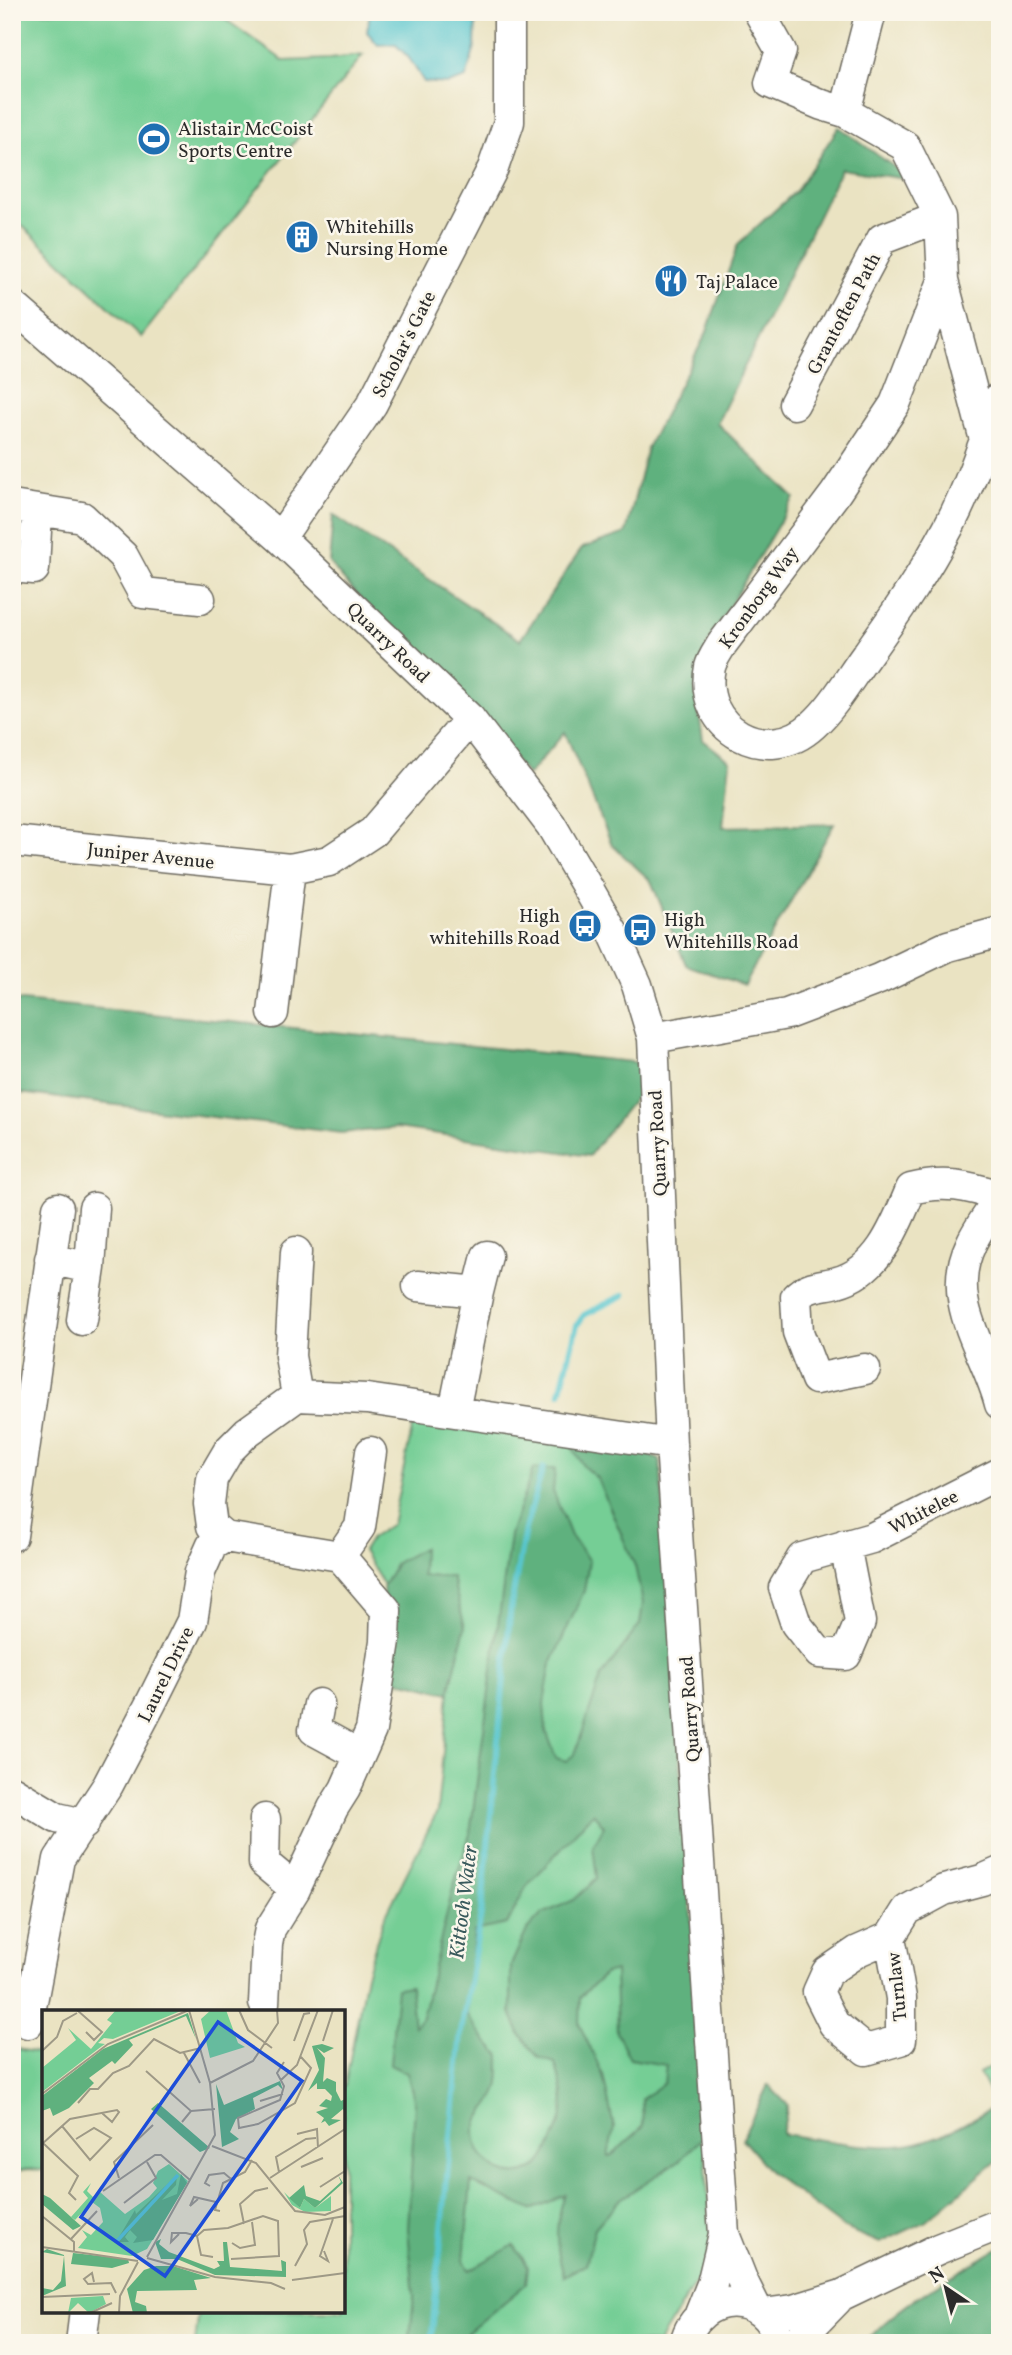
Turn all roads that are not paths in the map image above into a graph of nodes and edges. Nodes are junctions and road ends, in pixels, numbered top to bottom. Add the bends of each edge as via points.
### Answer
1 (509, 12) edge
2 (759, 12) edge
3 (871, 12) edge
4 (845, 112) junction
5 (940, 217) junction
6 (943, 281) junction
7 (13, 306) edge
8 (1000, 397) edge
9 (794, 404) dead end
10 (985, 440) junction
11 (25, 509) edge
12 (280, 538) junction
13 (12, 567) edge
14 (200, 599) dead end
15 (470, 719) junction
16 (12, 841) edge
17 (290, 869) junction
18 (1000, 932) edge
19 (273, 1013) dead end
20 (653, 1038) junction
21 (1000, 1197) edge
22 (58, 1208) dead end
23 (94, 1209) dead end
24 (296, 1252) dead end
25 (487, 1256) dead end
26 (51, 1259) junction
27 (90, 1268) junction
28 (418, 1286) dead end
29 (478, 1292) junction
30 (82, 1320) dead end
31 (865, 1369) dead end
32 (297, 1396) junction
33 (1000, 1404) edge
34 (454, 1411) junction
35 (671, 1444) junction
36 (371, 1452) dead end
37 (1000, 1473) edge
38 (12, 1536) edge
39 (225, 1537) junction
40 (845, 1545) dead end
41 (340, 1556) junction
42 (319, 1704) dead end
43 (360, 1755) junction
44 (12, 1791) edge
45 (265, 1819) dead end
46 (83, 1824) junction
47 (1000, 1872) edge
48 (295, 1889) junction
49 (890, 1937) dead end
50 (264, 2003) dead end
51 (28, 2023) dead end
52 (1000, 2224) edge
53 (724, 2234) junction
54 (842, 2295) junction
55 (759, 2311) junction
56 (85, 2313) edge
57 (700, 2314) junction
58 (685, 2342) edge
59 (81, 2343) edge
60 (779, 2343) edge
61 (795, 2343) edge

1 - 12 street, Scholar's Gate via 509,122 493,168 372,404
2 - 4 street, Kronborg Way via 781,51 770,83
3 - 4 street
4 - 5 street, Kronborg Way via 905,146
5 - 6 street, Kronborg Way
5 - 9 street, Grantoften Path via 882,239
6 - 10 street
6 - 10 street, Kronborg Way via 895,404 710,664 712,702 733,733 781,742 813,725 907,597 949,526
7 - 12 street, Quarry Road
8 - 10 street, Kronborg Way
11 - 13 street via 34,569
11 - 14 street via 82,517 122,556 143,593
12 - 15 street, Quarry Road
15 - 17 street, Juniper Avenue via 373,832 329,861
15 - 20 street, Quarry Road via 551,825 595,900 637,985
16 - 17 street, Juniper Avenue
17 - 19 street
18 - 20 street via 948,946 879,979 787,1014
20 - 35 street, Quarry Road
21 - 31 street via 962,1185 911,1189 892,1235 874,1258 840,1282 799,1293 798,1332 816,1379
21 - 33 street via 970,1244 960,1277 966,1320
22 - 26 street
23 - 27 street
24 - 32 street via 290,1356
25 - 29 street
26 - 27 street
26 - 38 street
27 - 30 street
28 - 29 street
29 - 34 street
32 - 34 street via 367,1399
32 - 39 street via 247,1432 229,1450 212,1479 212,1526
34 - 35 street
35 - 53 street, Quarry Road
36 - 41 street via 360,1527
37 - 40 street, Whitelee via 872,1538
39 - 41 street
39 - 46 street, Laurel Drive via 212,1545 200,1572 192,1621
41 - 43 street via 386,1611 371,1730
42 - 43 street via 314,1730
43 - 48 street
44 - 46 street via 57,1818
45 - 48 street via 264,1863
46 - 51 street, Laurel Drive via 59,1860
47 - 49 street, Turnlaw via 944,1890 907,1910
48 - 50 street via 270,1929
52 - 54 street
53 - 55 street, Quarry Road
53 - 57 street, Quarry Road
54 - 55 street via 793,2310
54 - 61 street
55 - 57 street via 728,2302
55 - 60 street, Quarry Road
56 - 59 street
57 - 58 street, Quarry Road

